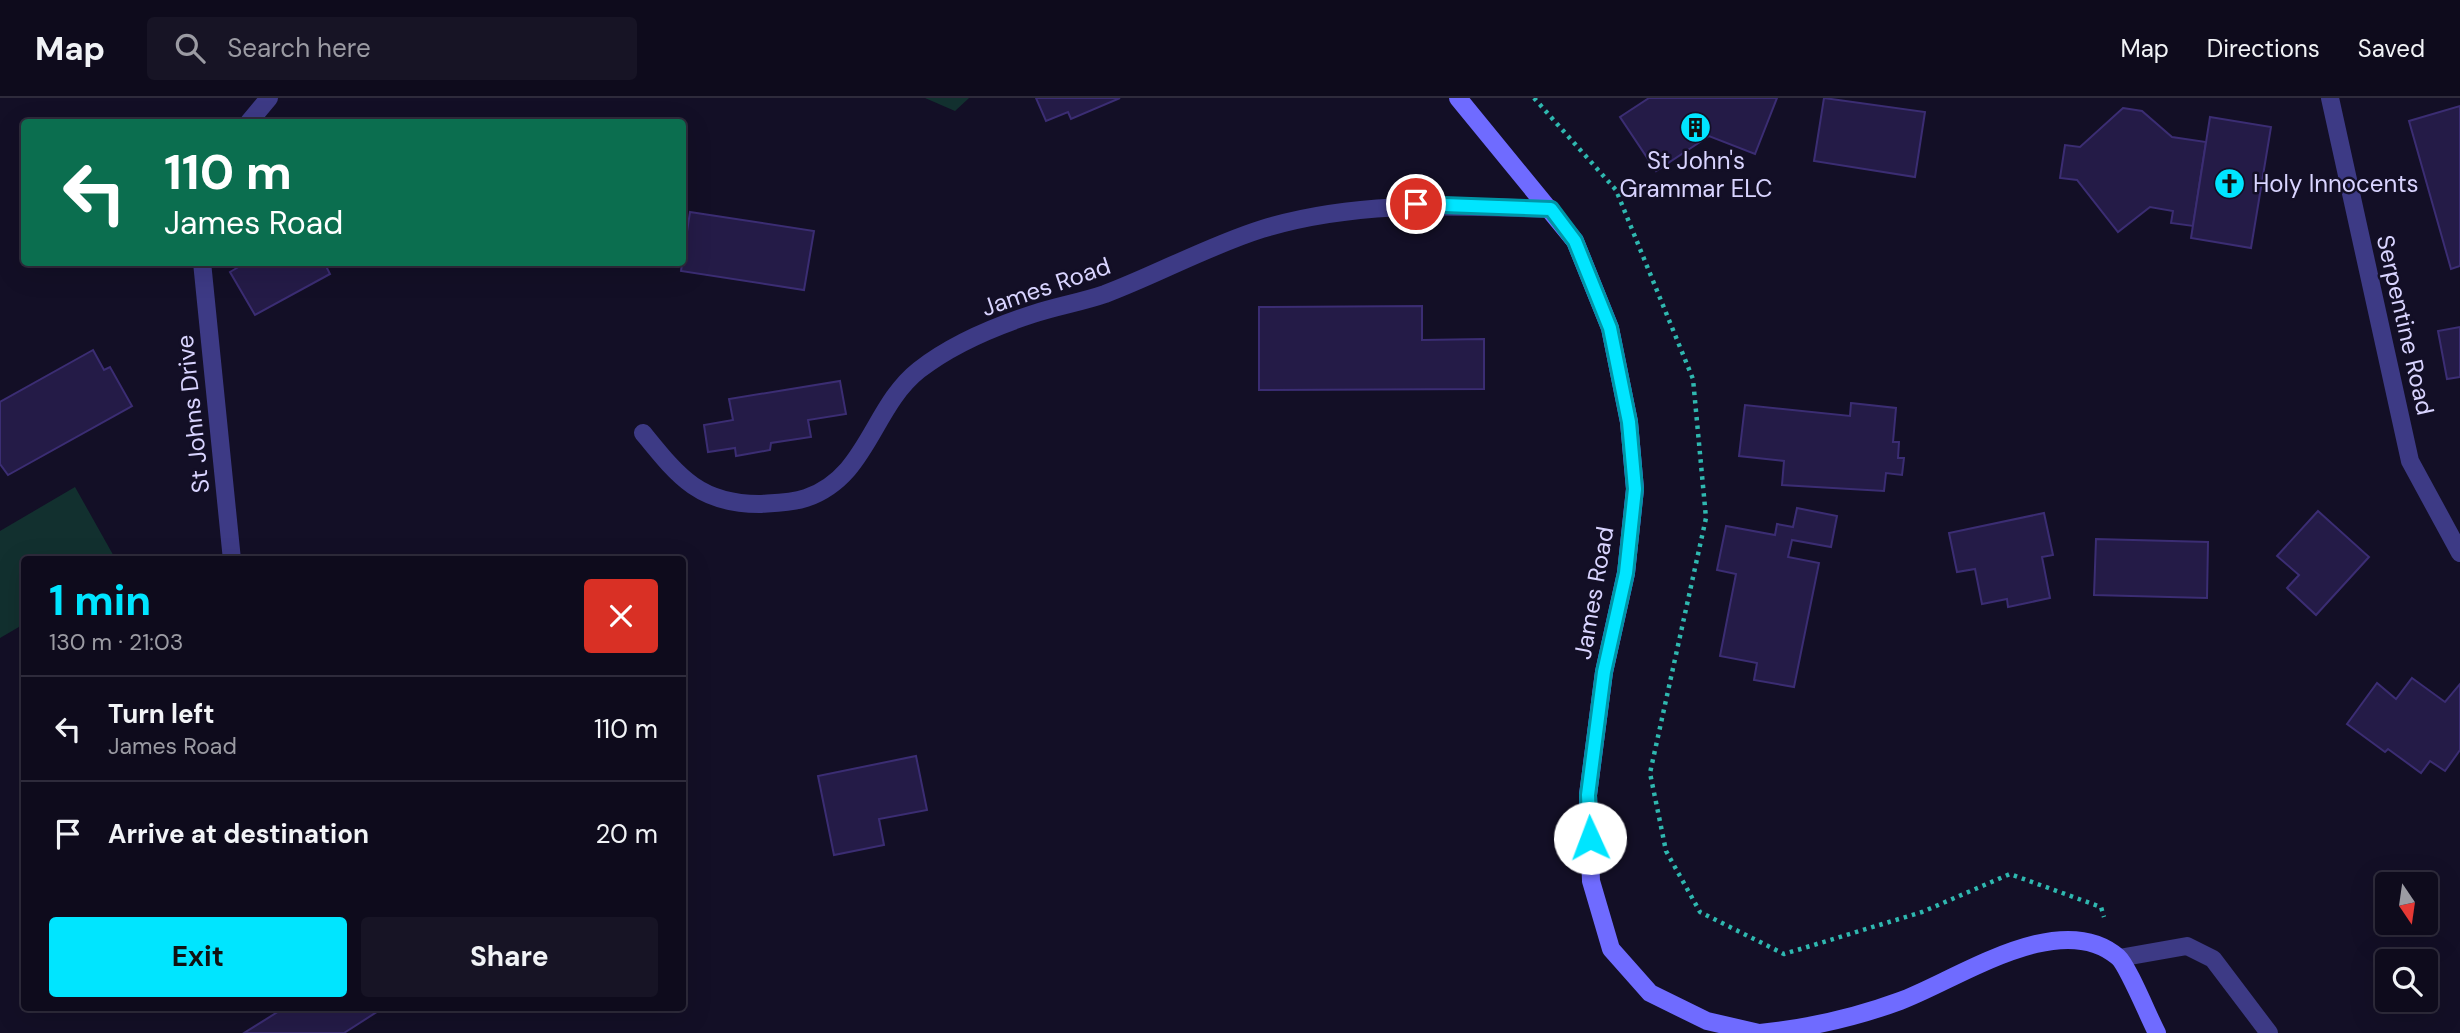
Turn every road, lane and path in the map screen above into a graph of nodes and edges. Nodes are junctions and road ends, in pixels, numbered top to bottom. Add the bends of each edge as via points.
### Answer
1 (269, 98) edge
2 (1458, 98) edge
3 (1534, 98) edge
4 (2330, 98) edge
5 (252, 119) edge
6 (1551, 209) junction
7 (202, 266) edge
8 (643, 433) dead end
9 (2460, 553) edge
10 (232, 556) edge
11 (2119, 958) junction
12 (1760, 1033) edge
13 (2157, 1033) edge
14 (2269, 1033) edge

1 - 5 street
2 - 6 main road, James Road
3 - 11 path via 1616,190 1693,379 1706,518 1650,773 1666,851 1700,912 1784,954 1922,912 2010,874 2101,907
4 - 9 street, Serpentine Road via 2410,461
6 - 8 street, James Road via 1416,204 1357,209 1262,229 1103,294 1032,314 967,342 919,370 895,397 861,455 838,482 806,498 732,504 701,493 678,475
6 - 12 main road, James Road via 1575,241 1610,328 1629,422 1635,489 1626,573 1604,672 1588,795 1591,881 1611,948 1650,993 1707,1021
7 - 10 street, St Johns Drive
11 - 12 main road, James Road via 2088,942 2043,941 1901,1001 1815,1027
11 - 13 main road
11 - 14 street via 2187,946 2213,959

